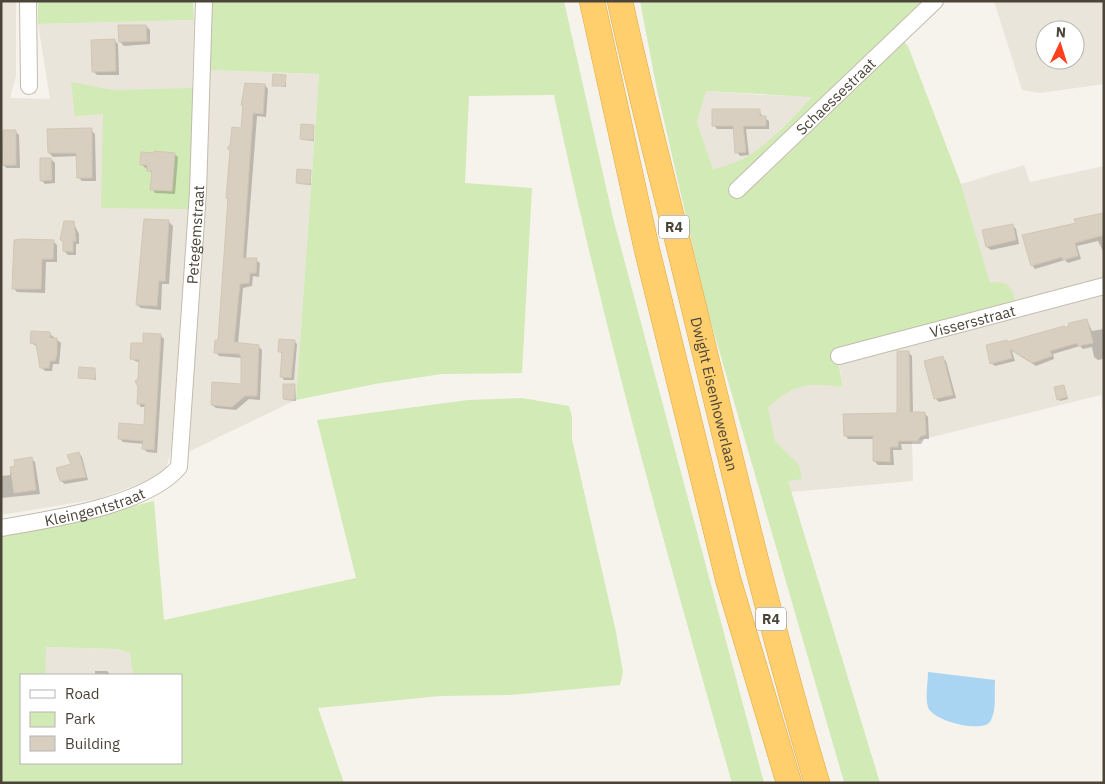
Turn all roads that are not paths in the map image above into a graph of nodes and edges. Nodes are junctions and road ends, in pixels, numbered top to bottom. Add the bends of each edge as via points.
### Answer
1 (28, 1) edge
2 (204, 1) edge
3 (592, 1) edge
4 (620, 1) edge
5 (935, 1) edge
6 (29, 86) dead end
7 (737, 190) dead end
8 (1104, 286) edge
9 (839, 356) dead end
10 (180, 467) joint
11 (1, 528) edge
12 (789, 783) edge
13 (817, 783) edge

1 - 6 street
2 - 10 street, Petegemstraat via 198,192
3 - 12 highway, R4 via 647,250 728,579
4 - 13 highway, Dwight Eisenhowerlaan / R4 via 645,117 731,463
5 - 7 street, Schaessestraat
8 - 9 street, Vissersstraat
10 - 11 street, Kleingentstraat via 154,488 124,499 68,515

